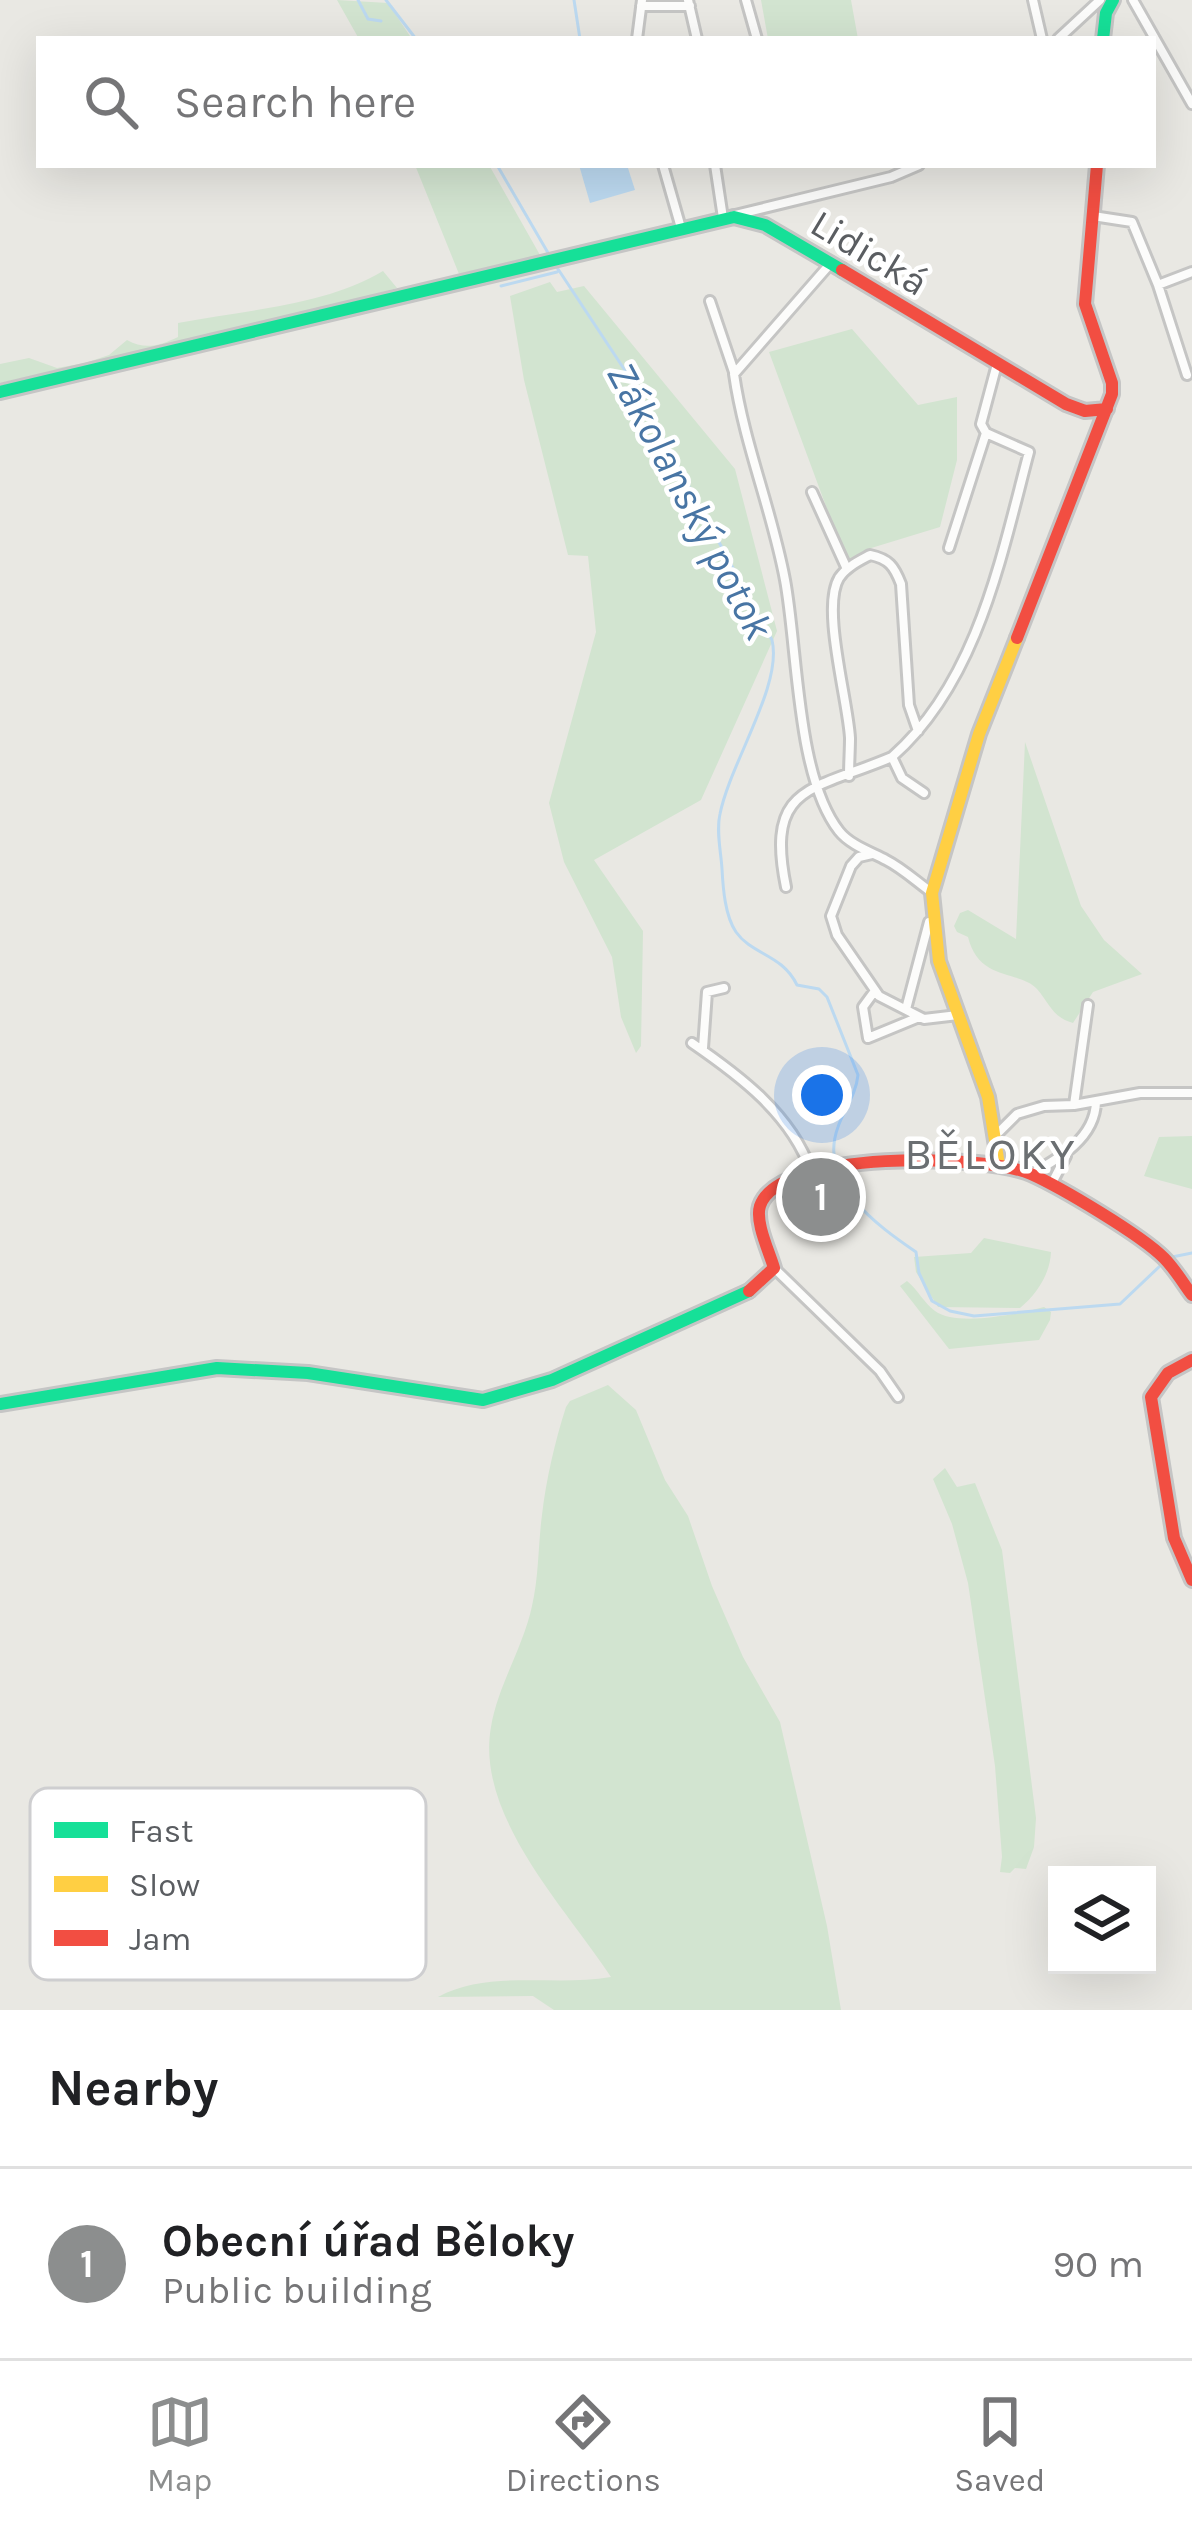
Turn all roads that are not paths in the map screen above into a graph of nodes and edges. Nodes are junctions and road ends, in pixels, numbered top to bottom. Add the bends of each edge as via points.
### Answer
1 (746, 0) edge
2 (1033, 0) edge
3 (1100, 0) edge
4 (1112, 0) edge
5 (1133, 0) edge
6 (642, 3) edge
7 (689, 3) edge
8 (637, 36) edge
9 (696, 36) edge
10 (757, 36) edge
11 (1041, 36) edge
12 (1061, 36) edge
13 (1103, 36) edge
14 (1153, 36) edge
15 (1156, 41) edge
16 (1192, 104) edge
17 (664, 168) edge
18 (715, 168) edge
19 (913, 168) edge
20 (1096, 168) edge
21 (1093, 216) junction
22 (723, 218) junction
23 (681, 228) junction
24 (831, 263) junction
25 (1192, 272) edge
26 (1158, 285) junction
27 (710, 301) dead end
28 (997, 364) junction
29 (734, 374) junction
30 (1187, 375) dead end
31 (0, 392) edge
32 (1107, 409) junction
33 (986, 433) junction
34 (812, 492) dead end
35 (949, 548) dead end
36 (847, 568) junction
37 (918, 731) junction
38 (892, 757) junction
39 (849, 776) junction
40 (818, 789) junction
41 (924, 793) dead end
42 (872, 854) junction
43 (786, 887) dead end
44 (932, 893) junction
45 (930, 915) junction
46 (724, 988) dead end
47 (874, 992) junction
48 (1088, 1005) dead end
49 (905, 1010) junction
50 (959, 1015) junction
51 (919, 1017) junction
52 (692, 1042) dead end
53 (702, 1050) junction
54 (1192, 1093) edge
55 (1096, 1102) junction
56 (1074, 1105) junction
57 (999, 1132) junction
58 (1068, 1153) junction
59 (999, 1165) junction
60 (811, 1171) junction
61 (1031, 1174) junction
62 (1051, 1187) junction
63 (773, 1268) junction
64 (1192, 1295) edge
65 (1192, 1360) edge
66 (898, 1397) dead end
67 (0, 1404) edge
68 (1192, 1580) edge

1 - 10 street
2 - 11 street
3 - 12 street
4 - 13 street
5 - 14 street
6 - 7 street
6 - 8 street
7 - 9 street
15 - 16 street
17 - 23 street
18 - 22 street
19 - 22 street
20 - 21 street
21 - 26 street via 1132,222
21 - 32 street via 1085,304 1112,383
22 - 23 street, Lidická
22 - 24 street, Lidická via 756,221
23 - 31 street, Lidická
24 - 28 street, Lidická
24 - 29 street
25 - 26 street
26 - 30 street
27 - 29 street
28 - 32 street, Lidická via 1077,409
28 - 33 street via 981,418
29 - 40 street via 786,581
32 - 44 street via 979,734
33 - 35 street
33 - 37 street via 1029,452 979,622
34 - 36 street
36 - 37 street via 869,555 894,566
36 - 39 street via 834,595
37 - 38 street
38 - 39 street
38 - 41 street via 902,778
39 - 40 street
40 - 42 street via 840,833
40 - 43 street via 793,800 782,818
42 - 44 street
42 - 47 street via 851,866 831,916
44 - 45 street
45 - 49 street
45 - 50 street
46 - 53 street via 707,992
47 - 49 street
47 - 51 street via 863,1006 868,1038
48 - 56 street
49 - 51 street
50 - 51 street
50 - 57 street
52 - 53 street
53 - 60 street via 755,1088
54 - 55 street
55 - 56 street
55 - 58 street via 1096,1117
56 - 57 street via 1017,1114
57 - 59 street
58 - 61 street
58 - 62 street
59 - 60 street via 926,1159
59 - 61 street
60 - 63 street via 784,1180 760,1205
61 - 62 street
62 - 64 street via 1138,1238
63 - 66 street
63 - 67 street via 740,1297 494,1398 217,1368
65 - 68 street via 1158,1382 1151,1412 1174,1538

